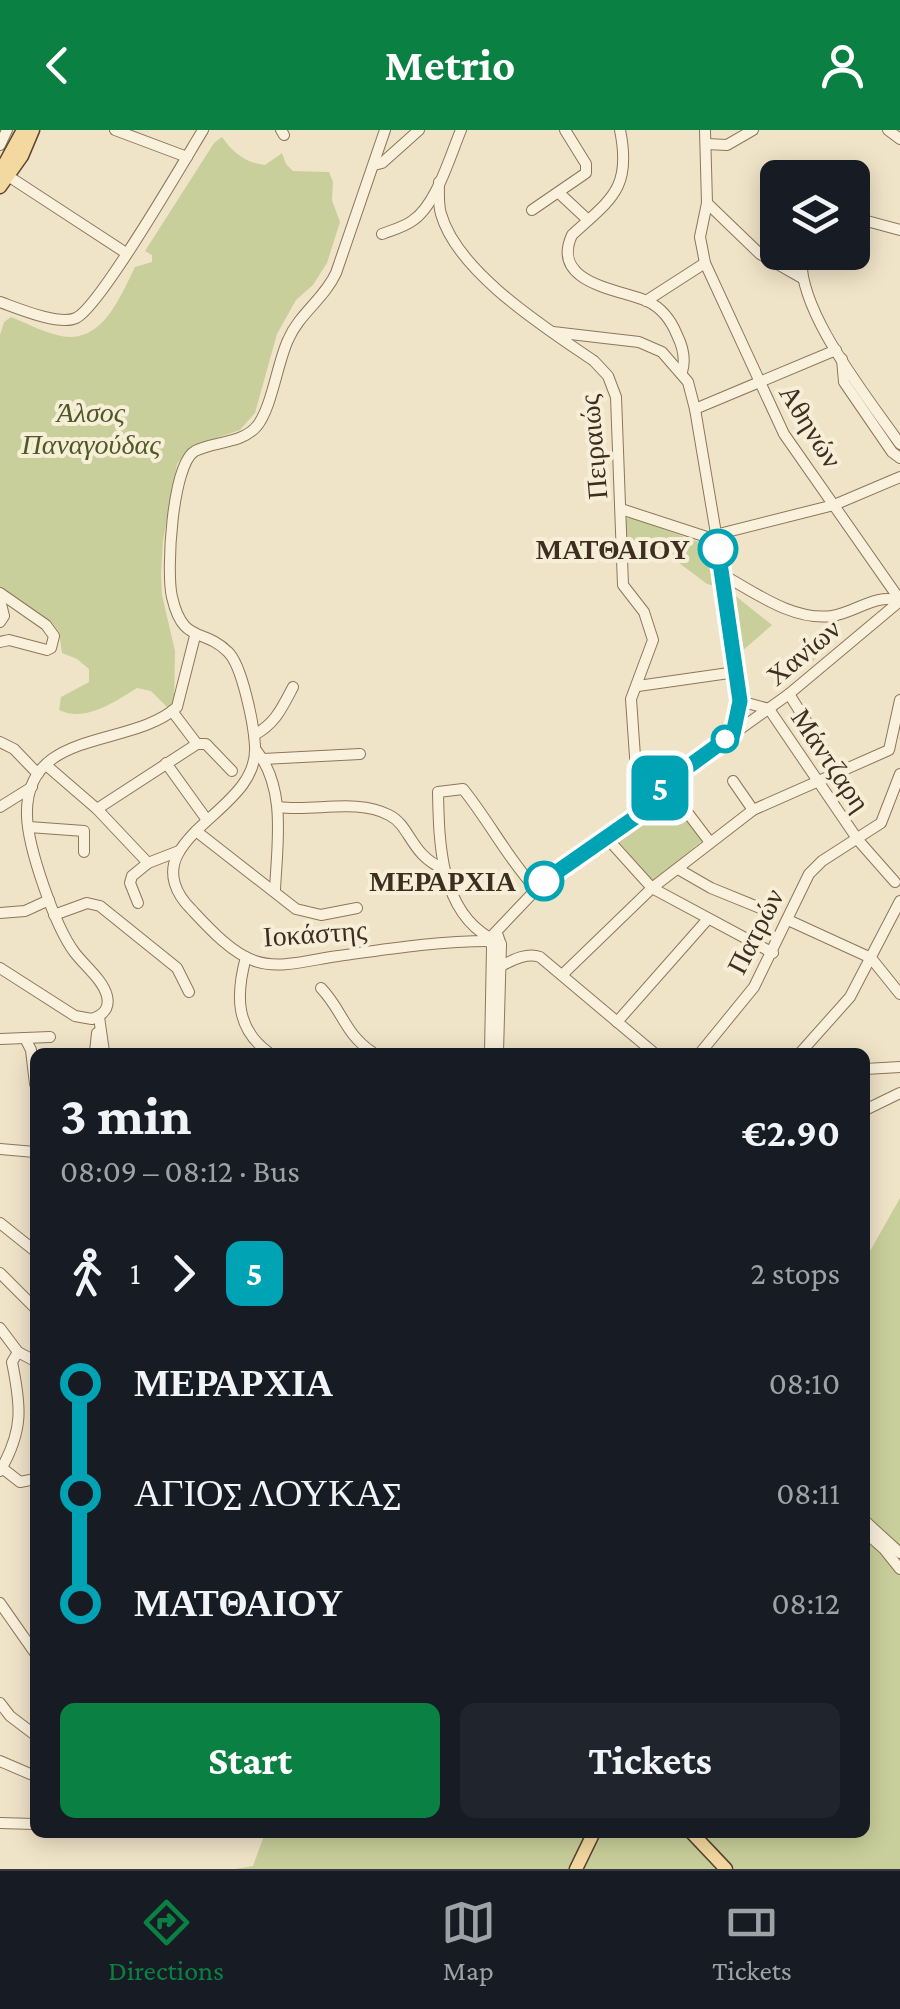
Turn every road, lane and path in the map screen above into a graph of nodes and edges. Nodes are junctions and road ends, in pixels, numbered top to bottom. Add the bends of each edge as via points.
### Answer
1 (7, 130) edge
2 (23, 130) edge
3 (33, 130) edge
4 (116, 130) edge
5 (203, 130) edge
6 (385, 130) edge
7 (419, 130) edge
8 (460, 130) edge
9 (564, 130) edge
10 (620, 130) edge
11 (704, 130) edge
12 (753, 130) edge
13 (888, 130) edge
14 (900, 139) edge
15 (0, 144) edge
16 (706, 144) junction
17 (187, 157) junction
18 (374, 165) junction
19 (2, 176) edge
20 (439, 182) junction
21 (560, 192) junction
22 (707, 203) junction
23 (532, 210) dead end
24 (588, 220) junction
25 (870, 222) edge
26 (900, 230) edge
27 (382, 234) dead end
28 (126, 254) junction
29 (705, 264) junction
30 (801, 270) edge
31 (801, 278) junction
32 (646, 300) junction
33 (0, 302) edge
34 (551, 331) junction
35 (839, 355) junction
36 (682, 372) junction
37 (758, 383) junction
38 (696, 409) junction
39 (900, 444) edge
40 (900, 458) edge
41 (900, 477) edge
42 (834, 505) junction
43 (621, 509) junction
44 (716, 538) junction
45 (723, 575) junction
46 (0, 596) edge
47 (900, 601) edge
48 (0, 622) edge
49 (195, 636) junction
50 (0, 642) edge
51 (40, 650) junction
52 (45, 663) dead end
53 (736, 672) junction
54 (293, 686) dead end
55 (638, 686) junction
56 (790, 694) junction
57 (900, 700) edge
58 (740, 701) junction
59 (770, 709) junction
60 (172, 711) junction
61 (733, 734) junction
62 (254, 735) junction
63 (0, 742) edge
64 (197, 744) junction
65 (227, 744) dead end
66 (213, 750) junction
67 (360, 754) dead end
68 (259, 755) junction
69 (166, 763) junction
70 (42, 769) junction
71 (232, 770) dead end
72 (838, 772) junction
73 (900, 774) edge
74 (733, 780) dead end
75 (818, 780) junction
76 (666, 783) junction
77 (32, 787) junction
78 (0, 807) edge
79 (279, 807) junction
80 (97, 809) junction
81 (753, 810) junction
82 (640, 814) junction
83 (207, 820) junction
84 (29, 827) junction
85 (196, 832) junction
86 (606, 837) junction
87 (858, 840) junction
88 (710, 841) junction
89 (180, 851) junction
90 (84, 852) dead end
91 (148, 863) junction
92 (444, 869) junction
93 (678, 870) junction
94 (895, 882) dead end
95 (652, 888) junction
96 (536, 889) junction
97 (275, 890) junction
98 (48, 900) junction
99 (900, 901) edge
100 (138, 903) dead end
101 (358, 908) dead end
102 (770, 912) dead end
103 (0, 914) edge
104 (54, 915) junction
105 (708, 920) junction
106 (788, 920) junction
107 (495, 942) junction
108 (772, 953) junction
109 (246, 957) junction
110 (871, 958) junction
111 (0, 968) edge
112 (496, 968) junction
113 (562, 975) junction
114 (321, 988) dead end
115 (190, 992) dead end
116 (900, 994) edge
117 (99, 1017) junction
118 (617, 1022) junction
119 (50, 1037) dead end
120 (0, 1038) edge
121 (25, 1038) junction
122 (31, 1048) edge
123 (96, 1048) edge
124 (103, 1048) edge
125 (263, 1048) edge
126 (367, 1048) edge
127 (490, 1048) edge
128 (498, 1048) edge
129 (647, 1048) edge
130 (704, 1048) edge
131 (805, 1048) edge
132 (900, 1067) edge
133 (870, 1069) edge
134 (900, 1094) edge
135 (870, 1108) edge
136 (0, 1149) edge
137 (30, 1152) edge
138 (0, 1223) edge
139 (30, 1248) edge
140 (0, 1273) edge
141 (30, 1303) edge
142 (0, 1328) edge
143 (0, 1356) edge
144 (15, 1357) junction
145 (30, 1360) edge
146 (2, 1462) edge
147 (30, 1481) edge
148 (870, 1526) edge
149 (870, 1536) edge
150 (900, 1553) edge
151 (900, 1569) edge
152 (0, 1604) edge
153 (30, 1646) edge
154 (0, 1703) edge
155 (30, 1731) edge
156 (0, 1761) edge
157 (30, 1774) edge
158 (0, 1823) edge
159 (30, 1824) edge
160 (591, 1838) edge
161 (697, 1838) edge
162 (576, 1869) edge
163 (726, 1869) edge

1 - 15 street
2 - 19 main road
3 - 19 main road
4 - 17 street
5 - 17 street
6 - 18 street
7 - 18 street
8 - 20 street
9 - 21 street via 588,167
10 - 24 street via 624,178
11 - 16 street
12 - 16 street via 727,146
13 - 14 street
16 - 22 street
17 - 28 street
18 - 49 street via 336,273 289,336 260,421 246,435 194,452 181,470 168,579 181,622
19 - 28 street
20 - 27 street via 413,221
20 - 34 street, Πειραιώς via 451,235 487,281
21 - 23 street
21 - 24 street
22 - 29 street via 700,237
22 - 31 street via 760,254
24 - 32 street via 570,240 572,268 589,282
25 - 26 street
28 - 33 street via 76,318
29 - 32 street
29 - 37 street, Αθηνών
30 - 31 street
31 - 35 street
32 - 36 street via 671,321 684,354
34 - 36 street via 639,342
34 - 43 street, Πειραιώς via 594,361 611,383 618,408
35 - 37 street
35 - 39 street
35 - 40 street via 844,382
36 - 38 street
37 - 38 street
37 - 42 street, Αθηνών
38 - 44 street
41 - 42 street
42 - 44 street
42 - 47 street, Αθηνών
43 - 44 street
43 - 55 street, Πειραιώς via 623,584 644,612 653,640
44 - 45 street
45 - 47 street via 811,616 844,613 882,598
45 - 53 street
46 - 48 street
46 - 51 street via 52,630 51,648
47 - 56 street, Χανίων
49 - 60 street via 182,696
49 - 62 street via 232,656
50 - 51 street
51 - 52 street
53 - 55 street
53 - 58 street
54 - 62 street via 277,718
55 - 82 street, Πειραιώς via 630,705
56 - 59 street, Χανίων
56 - 72 street
57 - 72 street via 889,750
58 - 59 street
58 - 61 street
59 - 61 street, Χανίων
59 - 75 street, Μάντζαρη
60 - 64 street
60 - 70 street via 62,752
61 - 76 street, Χανίων
62 - 68 street
63 - 70 street
64 - 66 street
64 - 69 street
65 - 66 street
66 - 71 street
67 - 68 street
68 - 79 street
68 - 83 street
69 - 80 street
69 - 83 street
70 - 77 street
70 - 80 street
72 - 75 street
73 - 87 street, Πατρών via 881,823
74 - 81 street
75 - 81 street
75 - 87 street, Μάντζαρη
76 - 82 street, Χανίων
76 - 88 street
77 - 78 street
77 - 84 street
79 - 92 street via 376,810 394,817 424,859
79 - 97 street
80 - 91 street
81 - 88 street
82 - 86 street, Χανίων
83 - 85 street
84 - 90 street via 84,831
84 - 98 street
85 - 89 street
85 - 97 street
86 - 95 street
86 - 96 street, Χανίων
87 - 94 street, Μάντζαρη
87 - 106 street, Πατρών via 810,874
88 - 93 street
89 - 91 street
89 - 109 street, Ιοκάστης via 173,875 182,900
91 - 100 street via 130,883
92 - 96 street via 437,792 458,787
92 - 107 street via 457,903
93 - 95 street
93 - 102 street
95 - 105 street
95 - 113 street
96 - 107 street, Χανίων
97 - 101 street via 296,909 321,915
98 - 103 street
98 - 104 street
99 - 110 street
104 - 115 street via 87,903 100,906 177,968
104 - 117 street via 104,990 108,1005
105 - 108 street
105 - 118 street
106 - 108 street, Πατρών
106 - 110 street
107 - 109 street, Ιοκάστης via 270,964
107 - 112 street
108 - 130 street, Πατρών via 754,987
109 - 125 street via 240,1013
110 - 116 street
110 - 131 street via 850,997
111 - 117 street via 75,1016
112 - 113 street via 532,954
112 - 127 street
112 - 128 street
113 - 118 street
114 - 126 street via 349,1034
117 - 123 street
117 - 124 street
118 - 129 street
119 - 121 street
120 - 121 street
121 - 122 street
132 - 133 street
134 - 135 street
136 - 137 street
138 - 139 street
140 - 141 street
142 - 144 street
143 - 144 street
144 - 145 street
144 - 146 street via 21,1408
146 - 147 street via 20,1482
148 - 150 street
149 - 151 street
152 - 153 street
154 - 155 street
156 - 157 street
158 - 159 street
160 - 162 main road
161 - 163 main road

